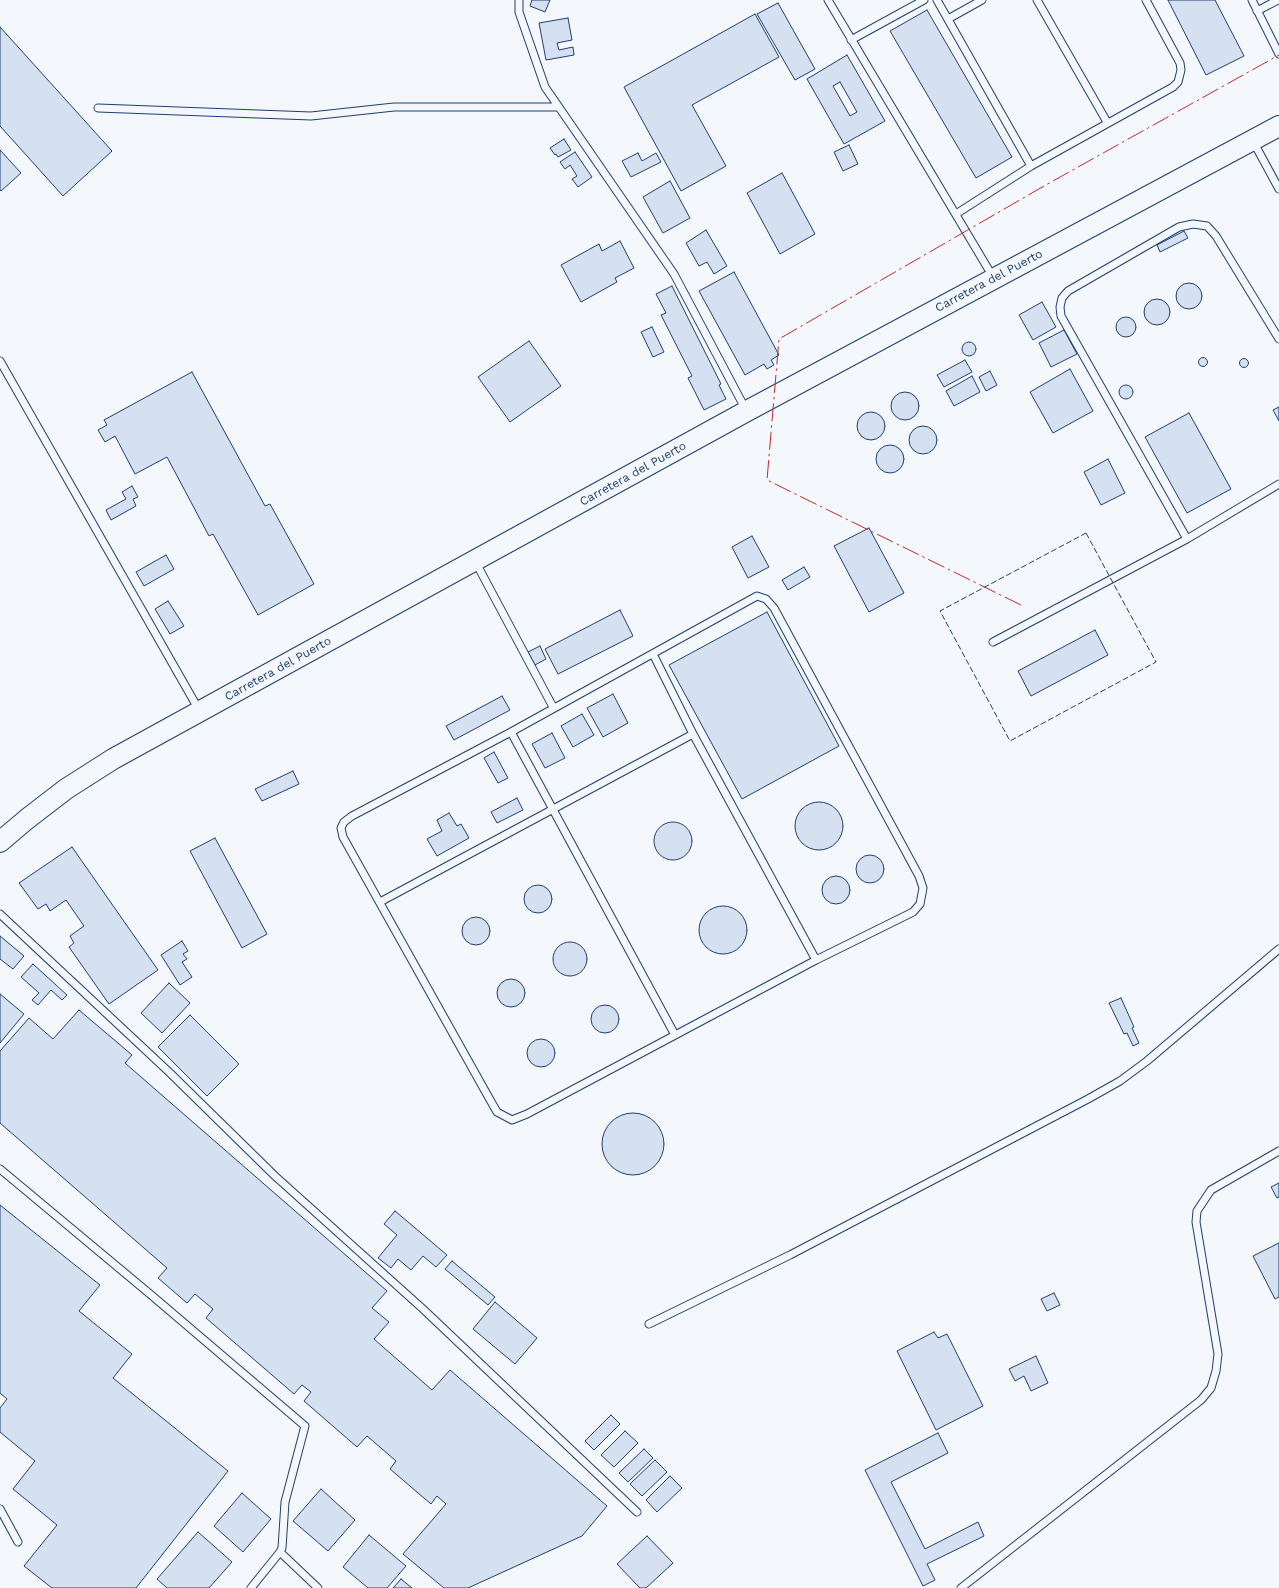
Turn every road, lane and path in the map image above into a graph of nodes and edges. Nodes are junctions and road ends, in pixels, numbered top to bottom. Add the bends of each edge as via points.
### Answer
1 (519, 0) edge
2 (828, 0) edge
3 (924, 0) edge
4 (937, 0) edge
5 (982, 0) edge
6 (1037, 0) edge
7 (1146, 0) edge
8 (1252, 0) edge
9 (1278, 0) edge
10 (1257, 11) junction
11 (948, 19) junction
12 (851, 40) junction
13 (1279, 54) edge
14 (557, 107) junction
15 (98, 108) dead end
16 (1107, 122) junction
17 (1279, 126) edge
18 (1252, 141) junction
19 (1030, 166) junction
20 (1279, 189) edge
21 (956, 214) junction
22 (995, 279) junction
23 (1279, 339) edge
24 (0, 361) edge
25 (746, 411) junction
26 (1279, 484) edge
27 (1187, 539) junction
28 (475, 561) junction
29 (993, 642) dead end
30 (653, 654) junction
31 (553, 707) junction
32 (200, 712) junction
33 (512, 732) junction
34 (693, 734) junction
35 (553, 808) junction
36 (0, 842) edge
37 (380, 902) junction
38 (0, 914) edge
39 (1279, 948) edge
40 (816, 960) junction
41 (675, 1035) junction
42 (1279, 1151) edge
43 (0, 1169) edge
44 (649, 1324) dead end
45 (0, 1508) edge
46 (638, 1512) dead end
47 (18, 1542) dead end
48 (280, 1552) junction
49 (250, 1588) edge
50 (318, 1588) edge
51 (961, 1588) edge

1 - 14 lane via 518,12 545,87
2 - 12 lane
3 - 12 lane
4 - 11 lane
5 - 11 lane
6 - 16 lane
7 - 16 lane via 1180,63 1178,82
8 - 10 lane
9 - 10 lane
10 - 13 lane
11 - 19 lane
12 - 21 lane
14 - 15 lane via 394,107 311,116
14 - 25 lane via 674,274
16 - 19 lane
17 - 18 main road, Carretera del Puerto
18 - 20 lane
18 - 22 main road, Carretera del Puerto
19 - 21 lane
21 - 22 lane
22 - 25 main road, Carretera del Puerto
23 - 27 lane via 1207,226 1179,227 1068,291 1062,298 1061,316
24 - 32 lane
25 - 28 main road, Carretera del Puerto
26 - 27 lane
27 - 29 lane
28 - 31 lane
28 - 32 main road, Carretera del Puerto
30 - 31 lane
30 - 34 lane
30 - 40 lane via 757,596 766,599 774,608 919,876 923,888 920,904 913,912
31 - 33 lane
32 - 36 main road, Carretera del Puerto via 66,789
33 - 35 lane
33 - 37 lane via 344,822 341,828 343,837
34 - 35 lane
34 - 40 lane
35 - 37 lane
35 - 41 lane
37 - 41 lane via 497,1112 512,1120
38 - 46 lane via 275,1176 423,1309
39 - 44 lane via 1148,1061 1120,1081 790,1255
40 - 41 lane
42 - 51 lane via 1212,1190 1197,1211 1196,1222 1218,1354 1211,1388 1201,1400
43 - 48 lane via 304,1426 285,1502
45 - 47 lane
48 - 49 lane
48 - 50 lane

